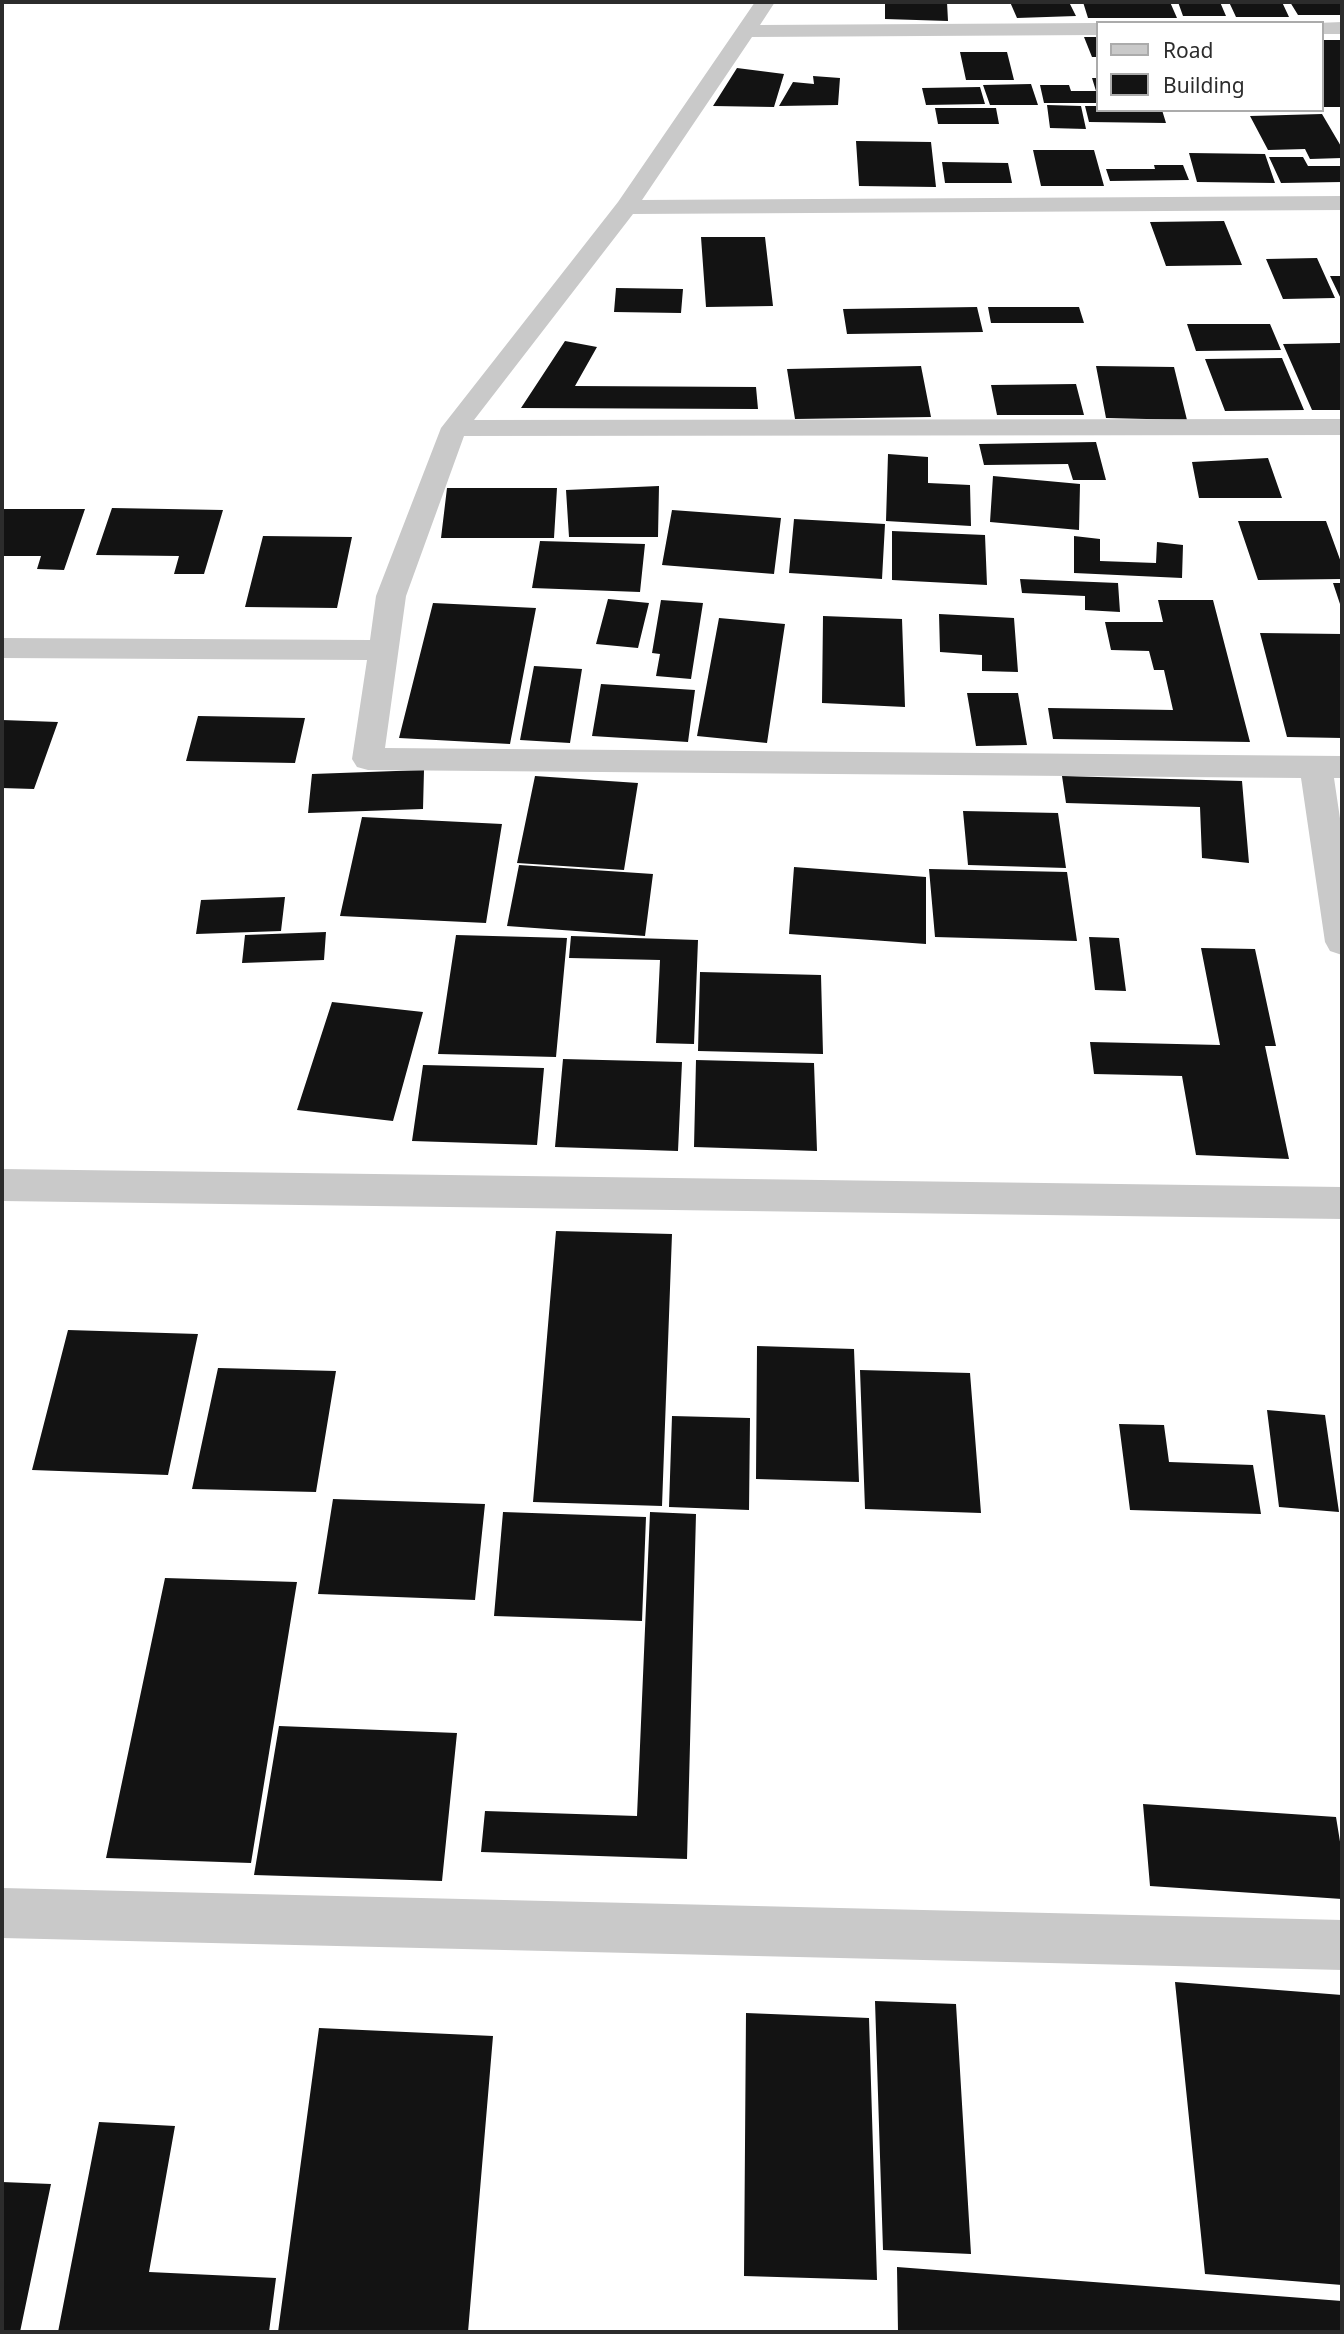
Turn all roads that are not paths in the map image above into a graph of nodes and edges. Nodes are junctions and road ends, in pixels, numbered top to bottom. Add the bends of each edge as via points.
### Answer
1 (765, 2) edge
2 (1342, 27) edge
3 (1323, 28) edge
4 (1096, 29) edge
5 (744, 31) junction
6 (1342, 203) edge
7 (626, 207) junction
8 (1342, 427) edge
9 (454, 428) junction
10 (2, 648) edge
11 (385, 650) junction
12 (1329, 767) edge
13 (1342, 942) edge
14 (2, 1185) edge
15 (1342, 1203) edge
16 (2, 1913) edge
17 (1342, 1945) edge

1 - 5 street
2 - 3 street
4 - 5 street
5 - 7 street
6 - 7 street
7 - 9 street
8 - 9 street
9 - 11 street via 391,596
10 - 11 street
11 - 12 street via 368,759
12 - 13 street
14 - 15 street
16 - 17 street

